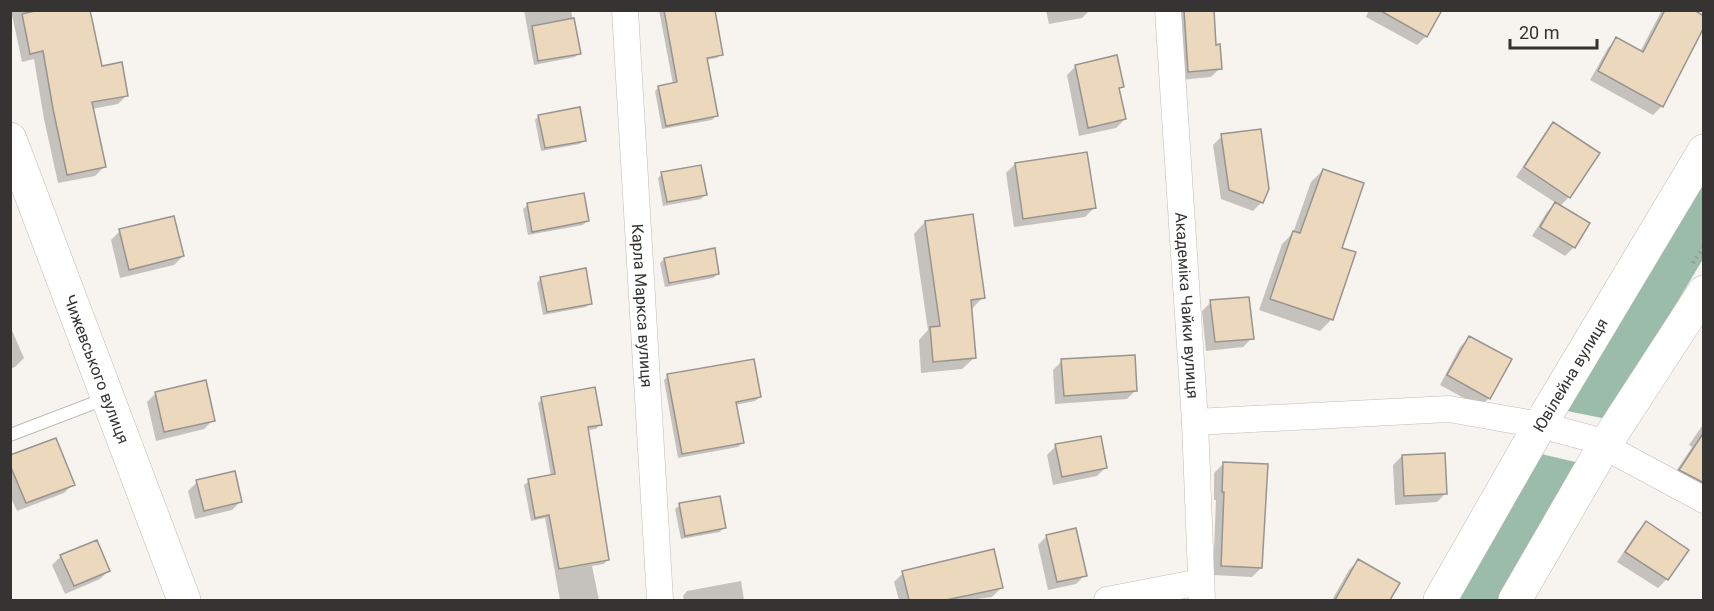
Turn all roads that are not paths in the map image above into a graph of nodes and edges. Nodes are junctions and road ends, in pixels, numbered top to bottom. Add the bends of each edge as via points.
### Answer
1 (625, 10) edge
2 (1168, 10) edge
3 (10, 138) edge
4 (1704, 151) edge
5 (1704, 292) edge
6 (108, 398) junction
7 (1195, 422) junction
8 (1540, 425) junction
9 (10, 435) edge
10 (1604, 446) junction
11 (1704, 500) edge
12 (1201, 591) edge
13 (184, 600) edge
14 (660, 600) edge
15 (1107, 600) edge
16 (1440, 600) edge
17 (1515, 600) edge

1 - 14 street, Карла Маркса вулиця
2 - 7 street, Академіка Чайки вулиця
3 - 6 street, Чижевського вулиця
4 - 8 street, Ювілейна вулиця
5 - 10 street
6 - 9 lane
6 - 13 street, Чижевського вулиця
7 - 8 street via 1449,409
7 - 12 street, Академіка Чайки вулиця
8 - 10 street
8 - 16 street, Ювілейна вулиця
10 - 11 street
10 - 17 street
12 - 15 street

